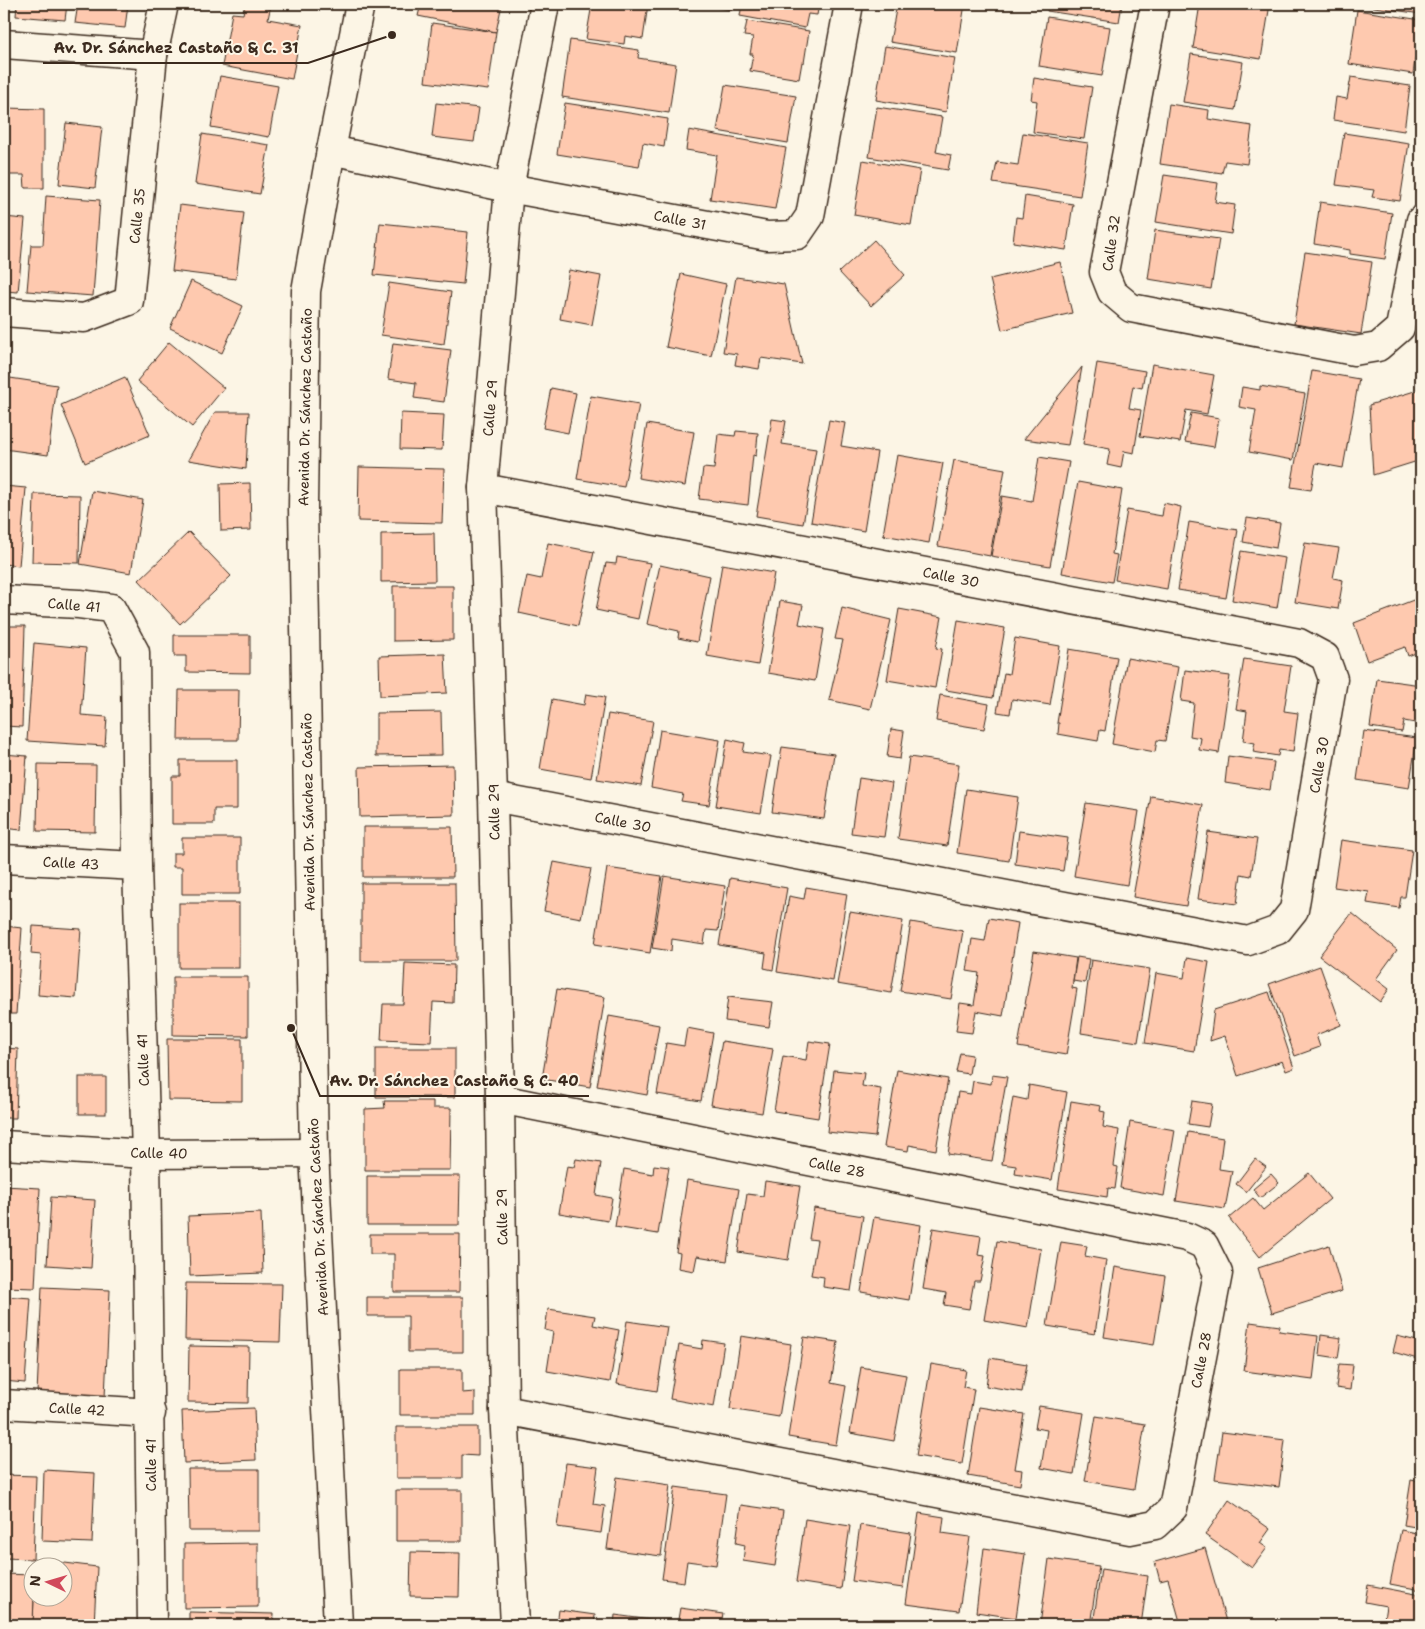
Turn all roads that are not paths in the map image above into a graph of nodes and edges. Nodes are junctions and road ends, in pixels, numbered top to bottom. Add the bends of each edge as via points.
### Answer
1 (164, 4) edge
2 (360, 4) edge
3 (545, 4) edge
4 (850, 4) edge
5 (1155, 4) edge
6 (4, 44) edge
7 (153, 56) junction
8 (331, 150) junction
9 (509, 188) junction
10 (1421, 220) edge
11 (4, 312) edge
12 (483, 488) junction
13 (4, 600) edge
14 (493, 797) junction
15 (4, 859) edge
16 (137, 866) junction
17 (500, 1099) junction
18 (4, 1145) edge
19 (314, 1153) junction
20 (146, 1154) junction
21 (4, 1404) edge
22 (504, 1410) junction
23 (151, 1413) junction
24 (152, 1625) edge
25 (338, 1625) edge
26 (515, 1625) edge

1 - 7 street, Calle 35
2 - 8 street, Avenida Dr. Sánchez Castaño
3 - 9 street, Calle 29
4 - 9 street, Calle 31 via 810,216 796,235 766,236
5 - 10 street, Calle 32 via 1104,272 1112,292 1131,308 1354,351 1378,347 1400,328
6 - 7 street
7 - 11 street, Calle 35 via 129,302 84,318
8 - 9 street, Calle 31
8 - 19 street, Avenida Dr. Sánchez Castaño via 306,291 303,507
9 - 12 street, Calle 29
12 - 14 street, Calle 29
12 - 14 street, Calle 30 via 1299,643 1325,657 1333,679 1294,910 1278,930 1248,941
13 - 16 street, Calle 41 via 111,608 135,652
14 - 17 street, Calle 29
15 - 16 street, Calle 43
16 - 20 street, Calle 41
17 - 22 street, Calle 29
17 - 22 street, Calle 28 via 1186,1237 1204,1245 1218,1273 1173,1508 1155,1524 1130,1530
18 - 20 street, Calle 40
19 - 20 street, Calle 40
19 - 25 street, Avenida Dr. Sánchez Castaño
20 - 23 street, Calle 41
21 - 23 street, Calle 42
22 - 26 street, Calle 29
23 - 24 street, Calle 41

